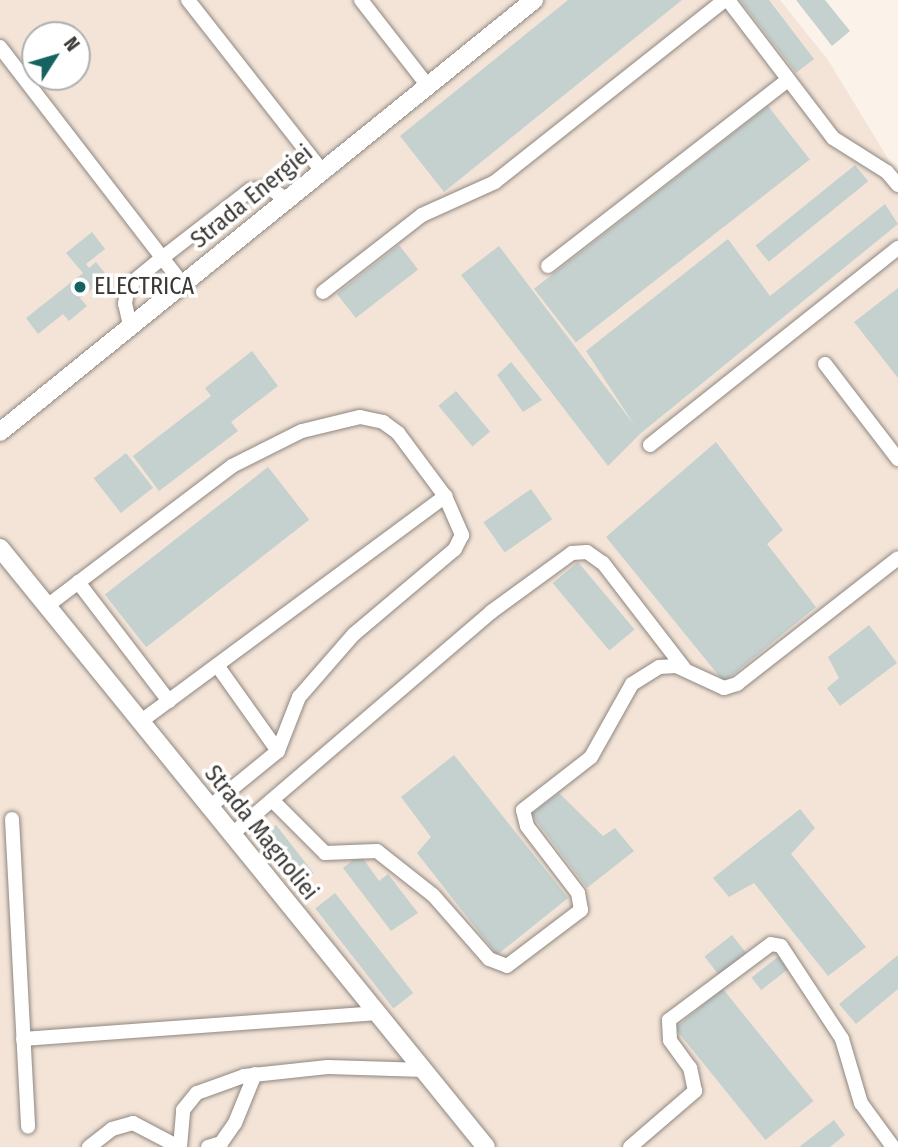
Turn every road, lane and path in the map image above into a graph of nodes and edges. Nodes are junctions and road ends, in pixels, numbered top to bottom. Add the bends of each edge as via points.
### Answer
1 (188, 0) edge
2 (361, 0) edge
3 (534, 0) edge
4 (726, 0) edge
5 (0, 47) edge
6 (788, 80) junction
7 (428, 86) junction
8 (323, 172) junction
9 (898, 185) edge
10 (288, 201) junction
11 (898, 248) edge
12 (162, 258) junction
13 (548, 266) dead end
14 (183, 285) junction
15 (323, 292) dead end
16 (130, 325) junction
17 (825, 364) dead end
18 (0, 432) edge
19 (650, 445) dead end
20 (898, 459) edge
21 (445, 496) junction
22 (0, 548) edge
23 (898, 558) edge
24 (78, 582) junction
25 (47, 606) junction
26 (219, 668) junction
27 (684, 668) junction
28 (169, 701) junction
29 (140, 722) junction
30 (278, 751) junction
31 (272, 800) junction
32 (208, 808) junction
33 (12, 820) dead end
34 (231, 835) junction
35 (378, 1013) junction
36 (23, 1039) junction
37 (425, 1070) junction
38 (255, 1074) junction
39 (28, 1128) dead end
40 (89, 1147) edge
41 (180, 1147) edge
42 (208, 1147) edge
43 (486, 1147) edge
44 (630, 1147) edge
45 (892, 1147) edge

1 - 8 lane
2 - 7 lane
3 - 7 main road, Strada Energiei
4 - 6 lane
4 - 15 lane via 495,182 422,215
5 - 12 lane
6 - 9 lane via 833,138 878,166
6 - 13 lane
7 - 8 main road, Strada Energiei
8 - 10 main road, Strada Energiei
10 - 12 lane via 270,188 250,190
10 - 14 main road, Strada Energiei
11 - 19 lane
12 - 14 lane
12 - 16 lane via 128,286 125,304
14 - 16 main road, Strada Energiei
16 - 18 main road, Strada Energiei
17 - 20 lane
21 - 24 lane via 398,433 383,422 360,417 302,430 232,466
21 - 26 lane
21 - 30 lane via 460,521 462,535 455,549 354,634 299,697
22 - 25 main road, Strada Magnoliei
23 - 27 lane via 737,684 724,688
24 - 25 lane
24 - 28 lane
25 - 29 main road, Strada Magnoliei
26 - 28 lane
26 - 30 lane
27 - 31 lane via 603,563 587,552 572,553 491,612
27 - 31 lane via 659,667 632,684 591,757 523,810 527,826 578,893 581,910 507,966 489,959 433,895 377,851 325,853
28 - 29 lane
29 - 32 main road, Strada Magnoliei
30 - 32 lane
31 - 34 lane
32 - 34 main road, Strada Magnoliei
33 - 36 lane
34 - 35 main road, Strada Magnoliei
35 - 36 lane
35 - 37 main road, Strada Magnoliei
36 - 39 lane
37 - 38 lane via 328,1068
37 - 43 main road, Strada Magnoliei
38 - 41 lane via 197,1093 183,1110
38 - 42 lane via 235,1123 221,1143
40 - 41 lane via 112,1129 133,1123
44 - 45 lane via 695,1091 690,1068 670,1040 669,1020 771,944 781,946 842,1039 860,1103

